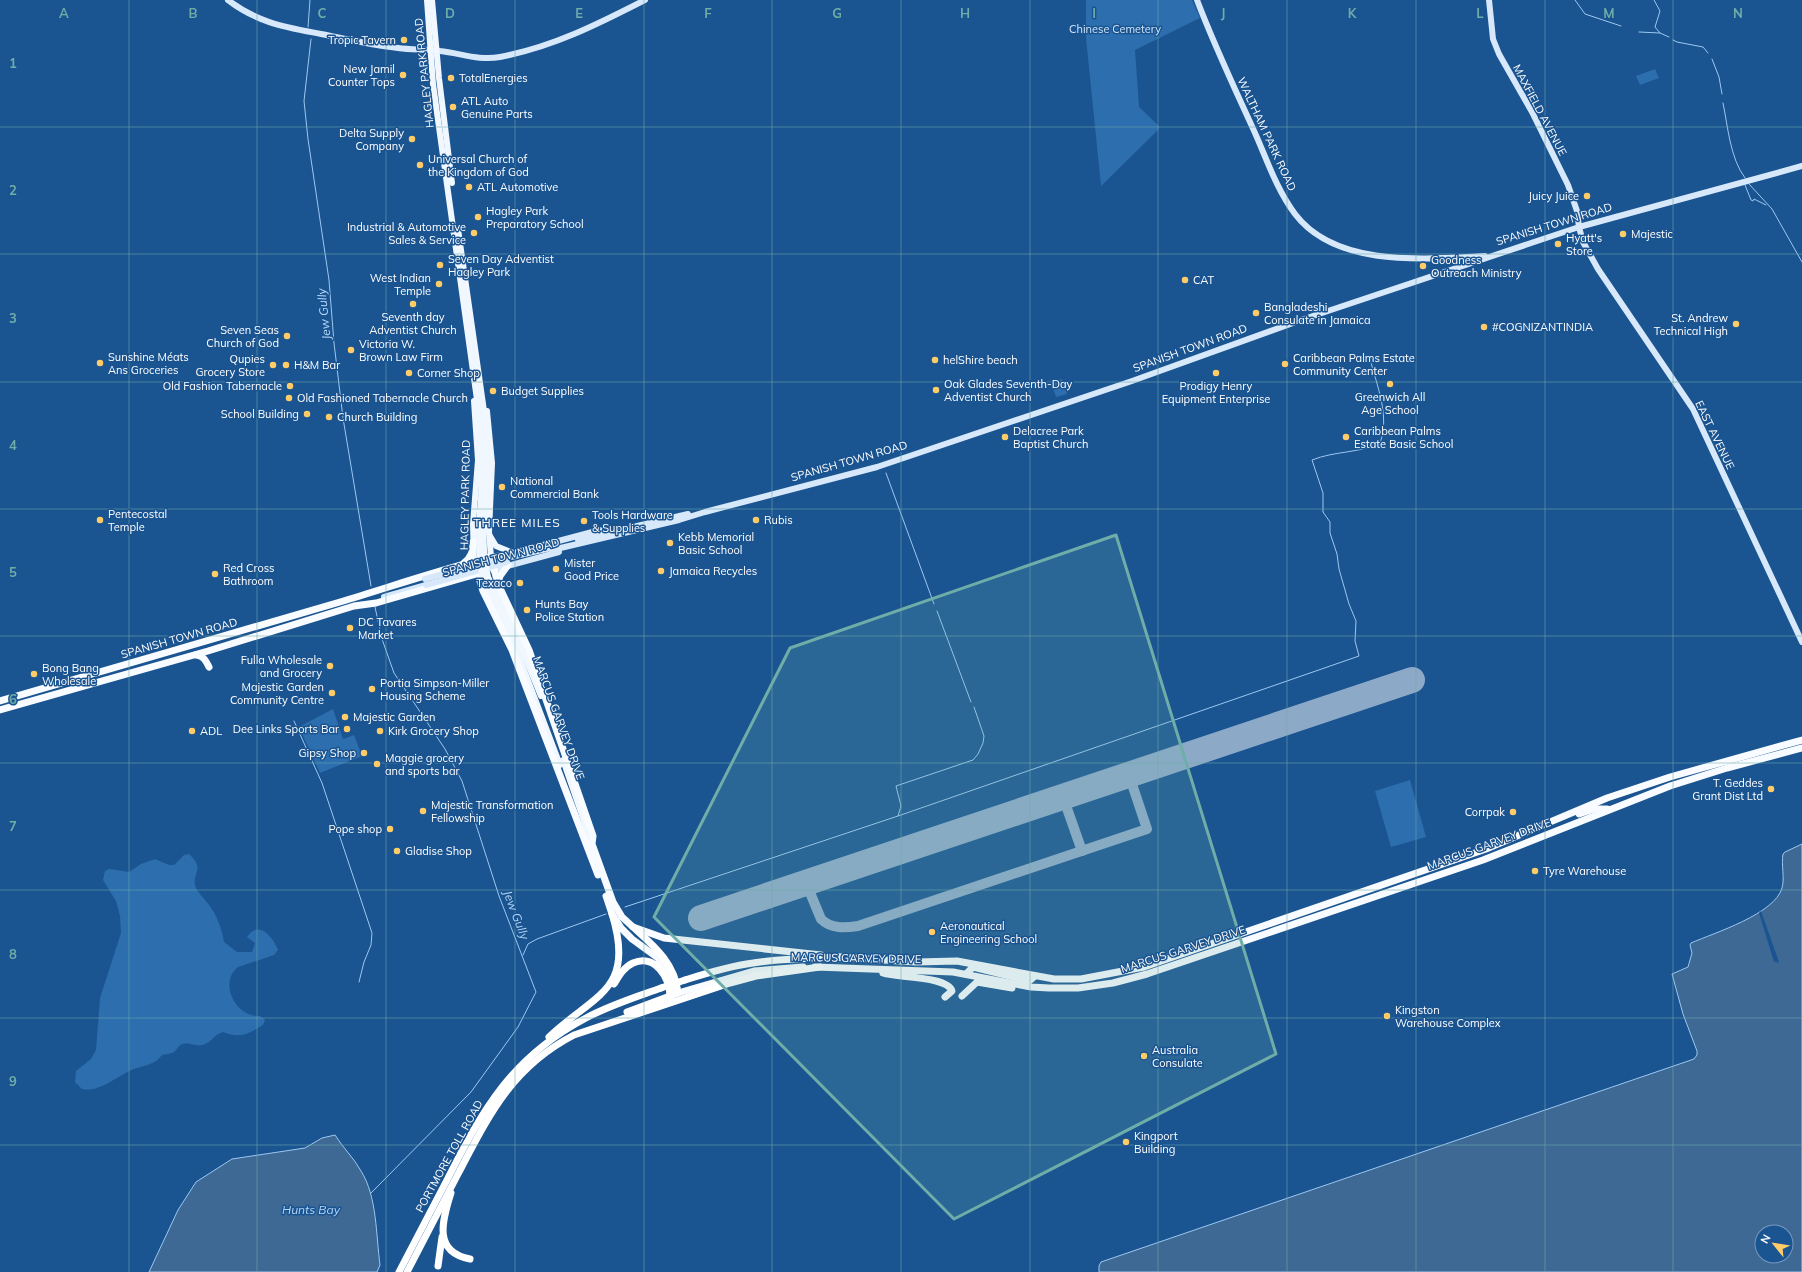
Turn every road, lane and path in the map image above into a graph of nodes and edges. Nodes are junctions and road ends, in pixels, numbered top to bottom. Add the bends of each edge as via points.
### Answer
1 (228, 0) edge
2 (427, 0) edge
3 (432, 0) edge
4 (645, 0) edge
5 (1197, 0) edge
6 (1489, 0) edge
7 (434, 51) junction
8 (1802, 166) edge
9 (1579, 227) junction
10 (1492, 255) junction
11 (477, 367) junction
12 (481, 502) junction
13 (700, 513) junction
14 (614, 531) junction
15 (488, 532) junction
16 (606, 538) junction
17 (473, 542) junction
18 (552, 549) junction
19 (513, 553) junction
20 (482, 559) junction
21 (508, 566) junction
22 (452, 567) junction
23 (493, 570) junction
24 (477, 574) junction
25 (462, 580) junction
26 (425, 582) junction
27 (498, 584) junction
28 (484, 591) junction
29 (365, 595) junction
30 (354, 606) junction
31 (515, 638) junction
32 (1802, 642) edge
33 (195, 655) junction
34 (209, 667) dead end
35 (0, 701) edge
36 (0, 710) edge
37 (1802, 740) edge
38 (1802, 748) edge
39 (1674, 775) junction
40 (1609, 810) junction
41 (1540, 827) junction
42 (585, 840) junction
43 (592, 844) junction
44 (612, 914) junction
45 (634, 927) junction
46 (842, 957) junction
47 (820, 967) junction
48 (878, 970) junction
49 (966, 974) junction
50 (1035, 976) junction
51 (1031, 987) junction
52 (678, 993) junction
53 (962, 996) dead end
54 (670, 997) junction
55 (945, 997) dead end
56 (589, 1006) junction
57 (539, 1057) junction
58 (526, 1060) junction
59 (460, 1169) junction
60 (442, 1235) junction
61 (470, 1259) dead end
62 (438, 1266) dead end
63 (400, 1272) edge
64 (407, 1272) edge

1 - 7 main road via 273,24 387,47
2 - 7 main road, HAGLEY PARK ROAD
3 - 7 main road, HAGLEY PARK ROAD
4 - 7 main road via 576,34 520,53 482,58
5 - 10 main road, WALTHAM PARK ROAD via 1276,182 1295,214 1308,228 1342,248 1404,259
6 - 9 main road, MAXFIELD AVENUE via 1493,39 1498,54 1532,112 1568,185 1578,211
7 - 11 main road, HAGLEY PARK ROAD
7 - 12 main road, HAGLEY PARK ROAD via 433,84 479,414
8 - 9 main road, SPANISH TOWN ROAD
9 - 10 main road, SPANISH TOWN ROAD
9 - 32 main road, EAST AVENUE via 1591,259 1693,409
10 - 13 main road, SPANISH TOWN ROAD via 877,467
11 - 12 main road, HAGLEY PARK ROAD via 487,455
11 - 15 main road, HAGLEY PARK ROAD via 484,388 492,463
12 - 15 main road via 487,516
12 - 17 main road, HAGLEY PARK ROAD
12 - 20 main road, HAGLEY PARK ROAD, bridge
13 - 14 main road, SPANISH TOWN ROAD
13 - 16 main road, SPANISH TOWN ROAD
14 - 18 main road, SPANISH TOWN ROAD
14 - 19 main road, SPANISH TOWN ROAD via 584,533
15 - 19 main road via 496,546
15 - 20 main road, HAGLEY PARK ROAD
16 - 18 main road, SPANISH TOWN ROAD
16 - 21 main road, SPANISH TOWN ROAD
17 - 20 main road, HAGLEY PARK ROAD
17 - 22 highway via 469,559
18 - 26 main road, SPANISH TOWN ROAD, bridge
19 - 20 main road, SPANISH TOWN ROAD
20 - 22 highway, SPANISH TOWN ROAD
20 - 23 highway, MARCUS GARVEY DRIVE
20 - 24 highway, MARCUS GARVEY DRIVE
20 - 31 main road, MARCUS GARVEY DRIVE, bridge
21 - 23 main road, SPANISH TOWN ROAD
21 - 27 highway via 500,576
22 - 29 highway, SPANISH TOWN ROAD
23 - 24 highway, SPANISH TOWN ROAD
23 - 27 highway, MARCUS GARVEY DRIVE
24 - 25 highway, SPANISH TOWN ROAD
24 - 28 highway, MARCUS GARVEY DRIVE
25 - 28 highway via 476,582
25 - 30 highway, SPANISH TOWN ROAD via 376,603
26 - 29 main road, SPANISH TOWN ROAD
26 - 30 main road, SPANISH TOWN ROAD
27 - 43 highway, MARCUS GARVEY DRIVE via 529,650 546,696 593,836
28 - 42 highway, MARCUS GARVEY DRIVE via 512,650
29 - 35 highway, SPANISH TOWN ROAD
30 - 33 highway, SPANISH TOWN ROAD
31 - 42 main road, MARCUS GARVEY DRIVE
31 - 43 main road, MARCUS GARVEY DRIVE via 546,707
33 - 34 highway via 205,659
33 - 36 highway, SPANISH TOWN ROAD
37 - 39 highway, MARCUS GARVEY DRIVE
38 - 40 highway, MARCUS GARVEY DRIVE via 1670,786
39 - 40 highway via 1616,799
39 - 41 highway, MARCUS GARVEY DRIVE via 1607,798
40 - 41 highway via 1594,809
40 - 51 highway, MARCUS GARVEY DRIVE via 1483,860 1147,974 1113,983 1078,988
41 - 50 highway, MARCUS GARVEY DRIVE via 1486,849 1144,967 1082,979
42 - 44 highway, MARCUS GARVEY DRIVE
43 - 45 highway, MARCUS GARVEY DRIVE via 613,902 622,917
44 - 52 highway, MARCUS GARVEY DRIVE via 626,933 658,958
44 - 56 highway via 619,940 616,972 608,988
45 - 46 highway, MARCUS GARVEY DRIVE via 664,938
45 - 52 highway via 664,957 674,975
46 - 50 highway, MARCUS GARVEY DRIVE via 957,962
46 - 58 highway, PORTMORE TOLL ROAD, bridge via 753,963 715,970 684,980 614,1004 586,1018 566,1029
47 - 48 highway, MARCUS GARVEY DRIVE
47 - 52 highway, MARCUS GARVEY DRIVE via 754,971
47 - 57 highway, PORTMORE TOLL ROAD via 756,976 730,983 574,1035
48 - 49 highway, MARCUS GARVEY DRIVE
48 - 55 highway via 896,976 942,981 951,987 952,991
49 - 50 highway via 973,967 1029,981
49 - 51 highway, MARCUS GARVEY DRIVE
51 - 53 highway via 1026,990 981,982 972,986
52 - 54 highway
54 - 56 highway via 668,983 661,971 654,964 642,961 628,966 603,997
54 - 57 highway via 576,1031 559,1040
56 - 58 highway via 558,1028
57 - 59 highway, PORTMORE TOLL ROAD via 500,1099
58 - 63 highway, PORTMORE TOLL ROAD via 504,1083 485,1109
59 - 60 highway via 450,1196
59 - 64 highway, PORTMORE TOLL ROAD
60 - 61 highway via 448,1249 456,1256
60 - 62 highway

